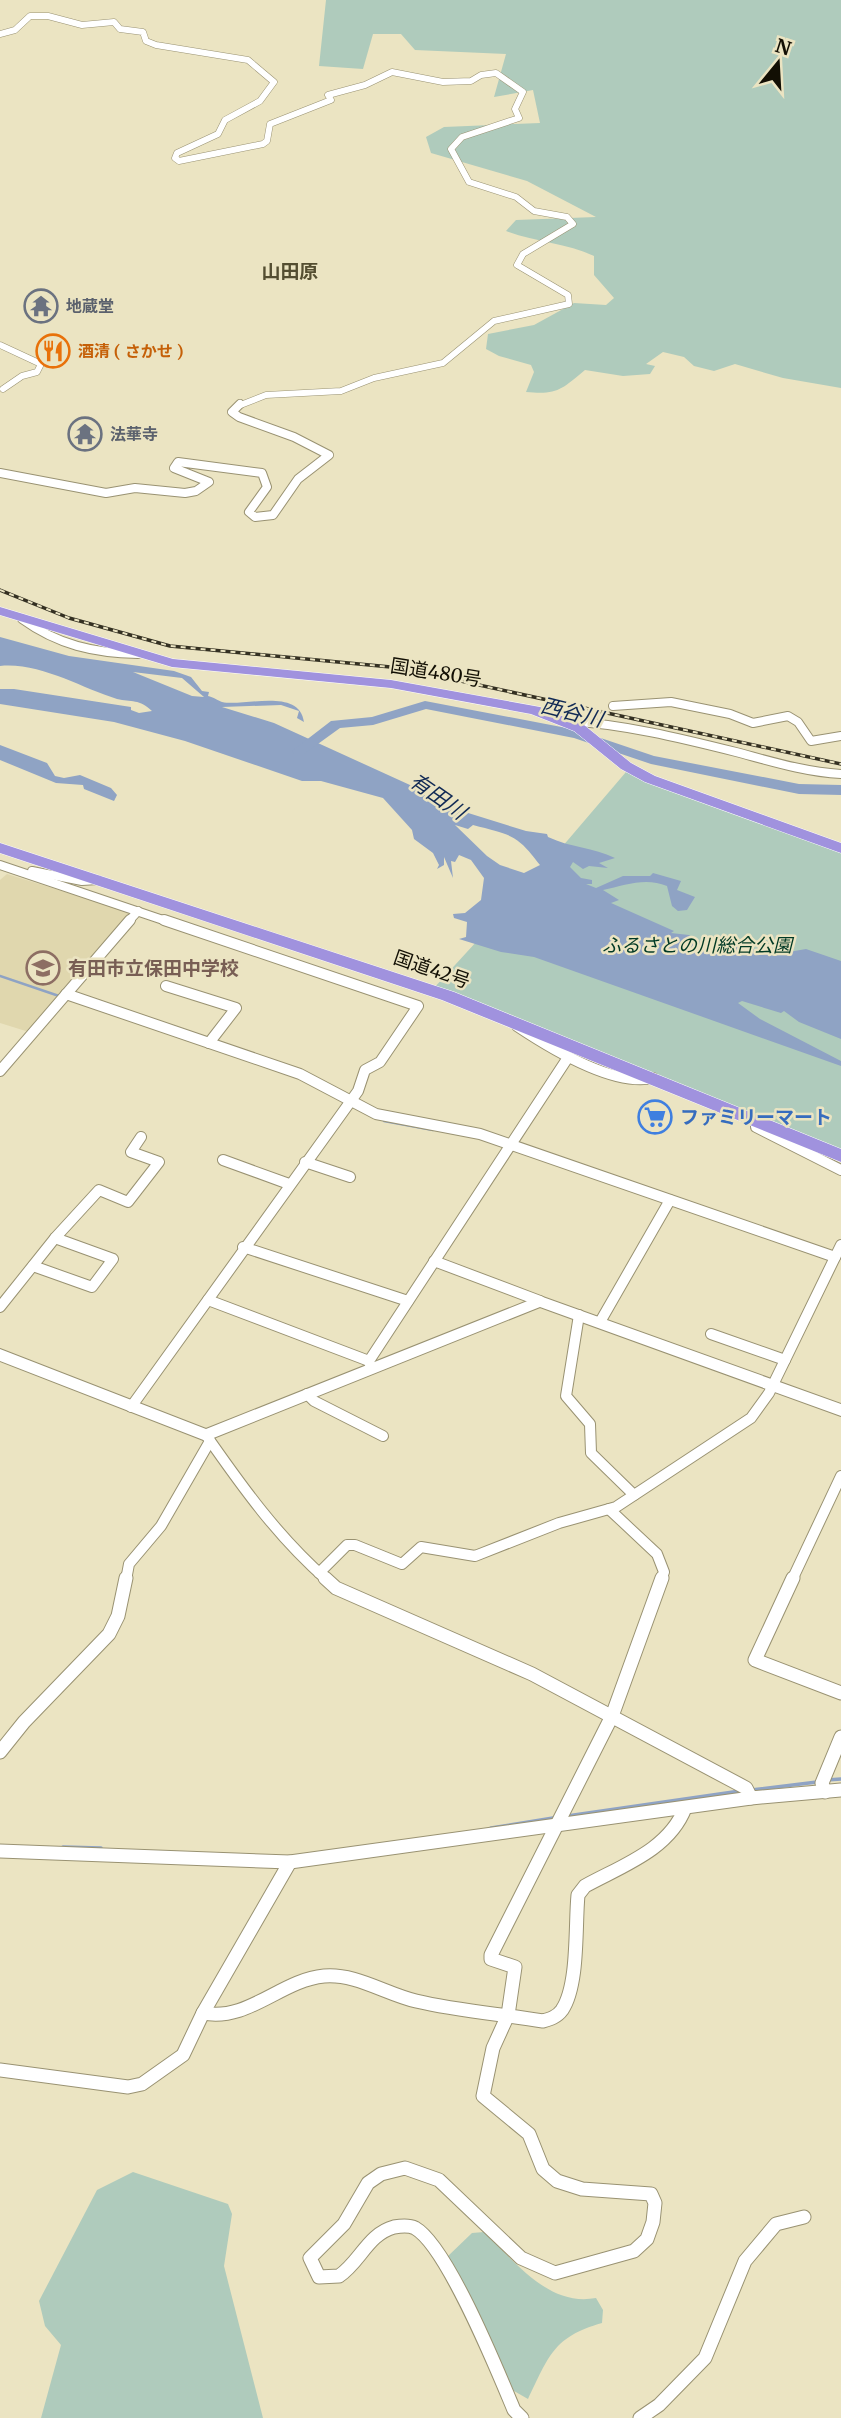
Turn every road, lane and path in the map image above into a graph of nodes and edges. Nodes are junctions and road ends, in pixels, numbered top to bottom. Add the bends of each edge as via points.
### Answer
1 (0, 34) edge
2 (0, 345) edge
3 (3, 389) dead end
4 (0, 473) edge
5 (0, 611) edge
6 (613, 706) dead end
7 (566, 721) junction
8 (841, 736) edge
9 (841, 774) edge
10 (0, 848) edge
11 (841, 848) edge
12 (2, 868) edge
13 (98, 880) junction
14 (138, 911) junction
15 (166, 986) dead end
16 (66, 994) junction
17 (519, 1023) junction
18 (209, 1043) junction
19 (567, 1059) junction
20 (0, 1071) edge
21 (653, 1078) junction
22 (350, 1101) junction
23 (756, 1121) junction
24 (141, 1137) dead end
25 (510, 1146) junction
26 (841, 1156) edge
27 (223, 1160) dead end
28 (304, 1162) junction
29 (841, 1170) edge
30 (350, 1177) dead end
31 (289, 1184) junction
32 (670, 1200) junction
33 (55, 1238) junction
34 (841, 1245) edge
35 (243, 1247) junction
36 (835, 1257) junction
37 (434, 1261) junction
38 (33, 1266) junction
39 (208, 1300) junction
40 (540, 1300) junction
41 (408, 1301) junction
42 (0, 1307) edge
43 (579, 1315) junction
44 (600, 1322) junction
45 (711, 1334) dead end
46 (0, 1355) edge
47 (785, 1360) junction
48 (370, 1364) junction
49 (772, 1385) junction
50 (307, 1394) junction
51 (131, 1407) junction
52 (841, 1410) edge
53 (383, 1436) dead end
54 (208, 1438) junction
55 (841, 1475) edge
56 (634, 1494) junction
57 (609, 1509) junction
58 (319, 1573) junction
59 (841, 1693) edge
60 (611, 1716) junction
61 (841, 1737) edge
62 (0, 1752) edge
63 (841, 1790) edge
64 (825, 1792) junction
65 (751, 1798) junction
66 (685, 1808) junction
67 (559, 1825) junction
68 (0, 1852) edge
69 (290, 1862) junction
70 (203, 2013) junction
71 (508, 2015) junction
72 (0, 2070) edge
73 (804, 2217) dead end
74 (522, 2418) edge
75 (640, 2418) edge

1 - 4 street via 15,30 30,16 82,25 114,22 120,29 143,32 146,41 156,45 248,60 274,82 260,101 225,120 218,134 177,153 175,158 180,161 263,144 270,124 331,100 328,94 365,85 392,72 452,82 496,73 523,92 515,109 519,118 462,137 451,149 461,169 469,182 516,197 534,211 567,217 573,224 523,254 517,265 568,295 569,304 492,322 443,363 384,375 341,391 266,395 235,407 232,412 258,428 289,435 330,455 298,478 267,517 249,512 267,487 262,473 178,462 174,468 209,482 185,493 135,488 107,493
2 - 3 street via 41,364 37,372
5 - 7 highway, 国道480号 via 189,666 402,686 512,705
6 - 8 street via 671,702 753,723 785,716 799,722 811,741
7 - 9 street via 601,723 817,773
7 - 11 highway, 国道480号 via 650,779
10 - 13 highway, 国道42号
12 - 13 street
12 - 14 street
13 - 17 highway, 国道42号
14 - 16 street
14 - 22 street via 417,1005 380,1062 365,1070
15 - 18 street via 236,1008
16 - 18 street
16 - 20 street
17 - 19 street via 520,1031
17 - 21 highway, 国道42号
18 - 22 street via 300,1074
19 - 21 street via 640,1081
19 - 25 street
21 - 23 highway, 国道42号
22 - 25 street via 391,1119 473,1132
22 - 28 street
23 - 26 highway, 国道42号
23 - 29 street via 756,1127
24 - 33 street via 131,1152 159,1163 128,1202 99,1190
25 - 32 street
25 - 37 street
27 - 31 street
28 - 30 street
28 - 31 street
31 - 35 street
32 - 36 street
32 - 44 street
33 - 38 street
33 - 38 street via 113,1259 92,1287
34 - 36 street
35 - 39 street
35 - 41 street
36 - 47 street
37 - 40 street
37 - 41 street
38 - 42 street
39 - 48 street
39 - 51 street
40 - 43 street
40 - 48 street
41 - 48 street
43 - 44 street
43 - 56 street via 566,1396 590,1424 591,1452
44 - 49 street
45 - 47 street
46 - 51 street
47 - 49 street
48 - 50 street
49 - 52 street
49 - 56 street via 751,1418
50 - 53 street
50 - 54 street
51 - 54 street
54 - 58 street via 263,1516
54 - 62 street via 160,1526 129,1563 118,1616 109,1634
55 - 59 street via 755,1660
56 - 57 street
57 - 58 street via 474,1556 421,1547 402,1564 347,1545
57 - 60 street via 657,1555 664,1569
58 - 60 street via 343,1592 532,1674
60 - 65 street via 746,1788
60 - 67 street
61 - 64 street via 822,1783
63 - 64 street
64 - 65 street
65 - 66 street
66 - 67 street
66 - 71 street via 673,1832 660,1843 585,1886 578,1895 569,1983 565,2006 557,2017 543,2021
67 - 69 street
67 - 71 street via 491,1955 491,1959 515,1967
68 - 69 street
69 - 70 street
70 - 71 street via 226,2015 324,1976 415,2001
70 - 72 street via 183,2055 142,2084 128,2087
71 - 74 street via 493,2048 483,2096 532,2137 545,2172 556,2180 585,2190 651,2194 655,2203 647,2239 634,2251 555,2273 521,2258 439,2180 405,2168 368,2183 344,2224 310,2258 319,2277 328,2279 348,2272 379,2234 397,2226 415,2228 443,2266
73 - 75 street via 776,2224 760,2242 745,2261 705,2358

